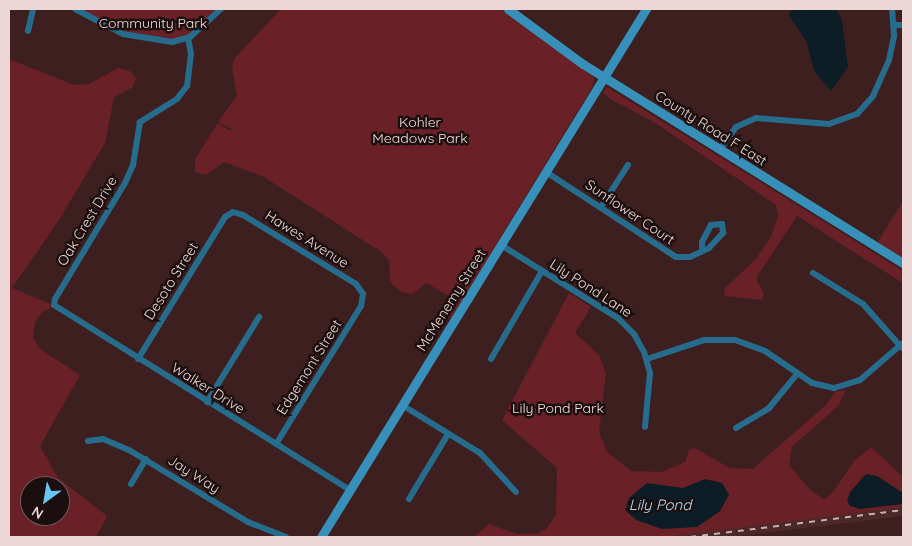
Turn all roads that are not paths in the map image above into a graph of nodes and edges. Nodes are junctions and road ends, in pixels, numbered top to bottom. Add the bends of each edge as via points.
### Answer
1 (33, 9) edge
2 (75, 9) edge
3 (221, 9) edge
4 (508, 9) edge
5 (646, 9) edge
6 (892, 9) edge
7 (894, 25) junction
8 (903, 25) edge
9 (28, 32) dead end
10 (188, 38) junction
11 (604, 77) junction
12 (720, 149) junction
13 (628, 165) dead end
14 (546, 172) junction
15 (602, 207) junction
16 (225, 217) joint
17 (501, 245) junction
18 (702, 249) dead end
19 (903, 263) edge
20 (542, 271) junction
21 (813, 273) dead end
22 (362, 303) joint
23 (54, 305) joint
24 (259, 317) dead end
25 (902, 346) edge
26 (138, 359) junction
27 (491, 359) dead end
28 (647, 359) junction
29 (797, 374) junction
30 (207, 402) junction
31 (402, 405) junction
32 (646, 428) dead end
33 (736, 428) dead end
34 (448, 434) junction
35 (88, 441) dead end
36 (276, 444) junction
37 (146, 460) junction
38 (131, 484) dead end
39 (350, 490) junction
40 (516, 492) dead end
41 (409, 499) dead end
42 (286, 537) edge
43 (322, 537) edge

1 - 9 street
2 - 10 street via 108,28 133,37 172,42
3 - 10 street
4 - 11 street, County Road F East
5 - 11 street, McMenemy Street
6 - 7 street
7 - 8 street
7 - 12 street via 885,72 873,96 857,114 829,124 756,118 736,127
10 - 23 street, Oak Crest Drive via 191,54 187,86 177,99 140,122 126,183
11 - 12 street, County Road F East
11 - 14 street, McMenemy Street
12 - 19 street, County Road F East
13 - 15 street
14 - 15 street, Sunflower Court
14 - 17 street, McMenemy Street
15 - 18 street, Sunflower Court via 673,256 690,257
16 - 22 street, Hawes Avenue via 232,212 240,214 356,284 363,293
16 - 26 street, Desoto Street
17 - 20 street, Lily Pond Lane
17 - 31 street, McMenemy Street
20 - 27 street
20 - 28 street, Lily Pond Lane via 621,321 636,337
21 - 25 street via 865,306
22 - 36 street, Edgemont Street
23 - 26 street, Walker Drive
24 - 30 street
25 - 29 street via 862,378 844,387 820,387
26 - 30 street, Walker Drive
28 - 29 street via 700,341 726,339 755,346
28 - 32 street, Lily Pond Lane via 650,382
29 - 33 street via 769,408
30 - 36 street, Walker Drive
31 - 34 street
31 - 39 street, McMenemy Street
34 - 40 street via 488,460
34 - 41 street
35 - 37 street, Jay Way via 103,439
36 - 39 street, Walker Drive
37 - 38 street
37 - 42 street, Jay Way via 246,521
39 - 43 street, McMenemy Street

